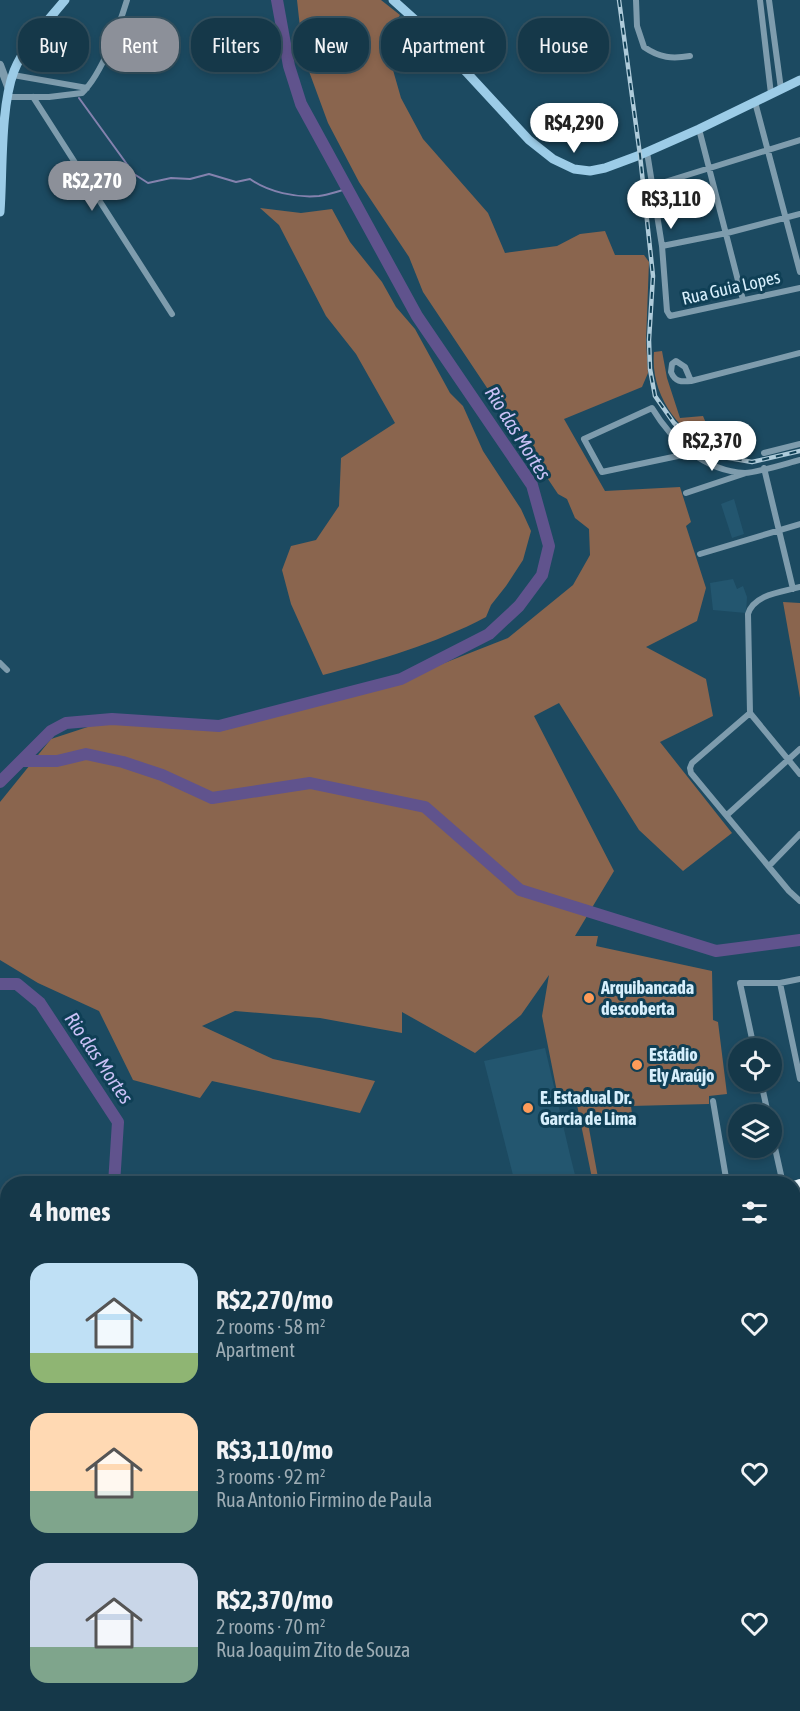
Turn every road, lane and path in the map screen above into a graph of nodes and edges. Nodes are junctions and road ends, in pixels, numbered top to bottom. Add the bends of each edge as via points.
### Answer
1 (65, 0) edge
2 (127, 0) edge
3 (393, 0) edge
4 (636, 0) edge
5 (760, 0) edge
6 (769, 0) edge
7 (771, 18) junction
8 (762, 19) junction
9 (690, 56) dead end
10 (0, 65) edge
11 (13, 75) junction
12 (800, 80) edge
13 (87, 88) junction
14 (781, 89) junction
15 (5, 94) edge
16 (771, 94) junction
17 (33, 97) junction
18 (755, 102) junction
19 (699, 129) junction
20 (800, 140) edge
21 (768, 149) junction
22 (647, 152) junction
23 (710, 168) junction
24 (652, 186) junction
25 (0, 213) edge
26 (800, 214) edge
27 (786, 216) junction
28 (727, 233) junction
29 (662, 246) junction
30 (800, 272) edge
31 (800, 288) edge
32 (743, 300) junction
33 (172, 314) dead end
34 (800, 353) edge
35 (691, 381) dead end
36 (800, 444) edge
37 (692, 453) junction
38 (764, 453) dead end
39 (800, 460) edge
40 (764, 468) junction
41 (746, 473) junction
42 (686, 493) dead end
43 (800, 524) edge
44 (780, 529) junction
45 (700, 554) dead end
46 (796, 588) edge
47 (0, 663) edge
48 (7, 670) dead end
49 (750, 713) junction
50 (800, 749) edge
51 (789, 759) junction
52 (800, 774) edge
53 (727, 815) junction
54 (800, 834) edge
55 (769, 866) junction
56 (800, 901) edge
57 (800, 979) edge
58 (780, 983) junction
59 (752, 1038) edge
60 (800, 1079) edge
61 (713, 1101) dead end
62 (777, 1158) edge
63 (726, 1176) edge
64 (781, 1176) edge

1 - 11 main road via 33,39
2 - 13 street via 116,33
3 - 22 main road via 432,35 529,140 554,159 573,169 590,171
4 - 9 street via 637,26 644,47 661,56
5 - 8 street
6 - 7 street
7 - 8 street
7 - 14 street
8 - 16 street
10 - 15 street
11 - 13 street
11 - 15 main road
12 - 14 main road
13 - 17 street via 73,95
14 - 16 main road
15 - 17 street
15 - 25 main road
16 - 18 main road
17 - 33 street
18 - 19 main road
18 - 21 street
19 - 22 main road
19 - 23 street
20 - 21 street
21 - 23 street
21 - 27 street
22 - 24 street
23 - 24 street
23 - 28 street
24 - 29 street
26 - 27 street
27 - 28 street
27 - 30 street
28 - 29 street
28 - 32 street
29 - 32 street, Rua Guia Lopes via 669,316
31 - 32 street, Rua Guia Lopes
34 - 35 street
36 - 38 street
37 - 37 street via 676,441 652,408 584,439 602,472
37 - 41 street via 705,462
39 - 40 street
40 - 41 street
40 - 44 street
41 - 42 street
43 - 44 street
44 - 45 street
44 - 46 street
46 - 49 street via 766,596 750,606
47 - 48 street
49 - 51 street
49 - 53 street via 690,768
50 - 51 street
51 - 52 street
51 - 53 street
53 - 55 street
54 - 55 street
55 - 56 street
57 - 58 street
58 - 59 street via 740,983
58 - 60 street
61 - 63 street
62 - 64 street

